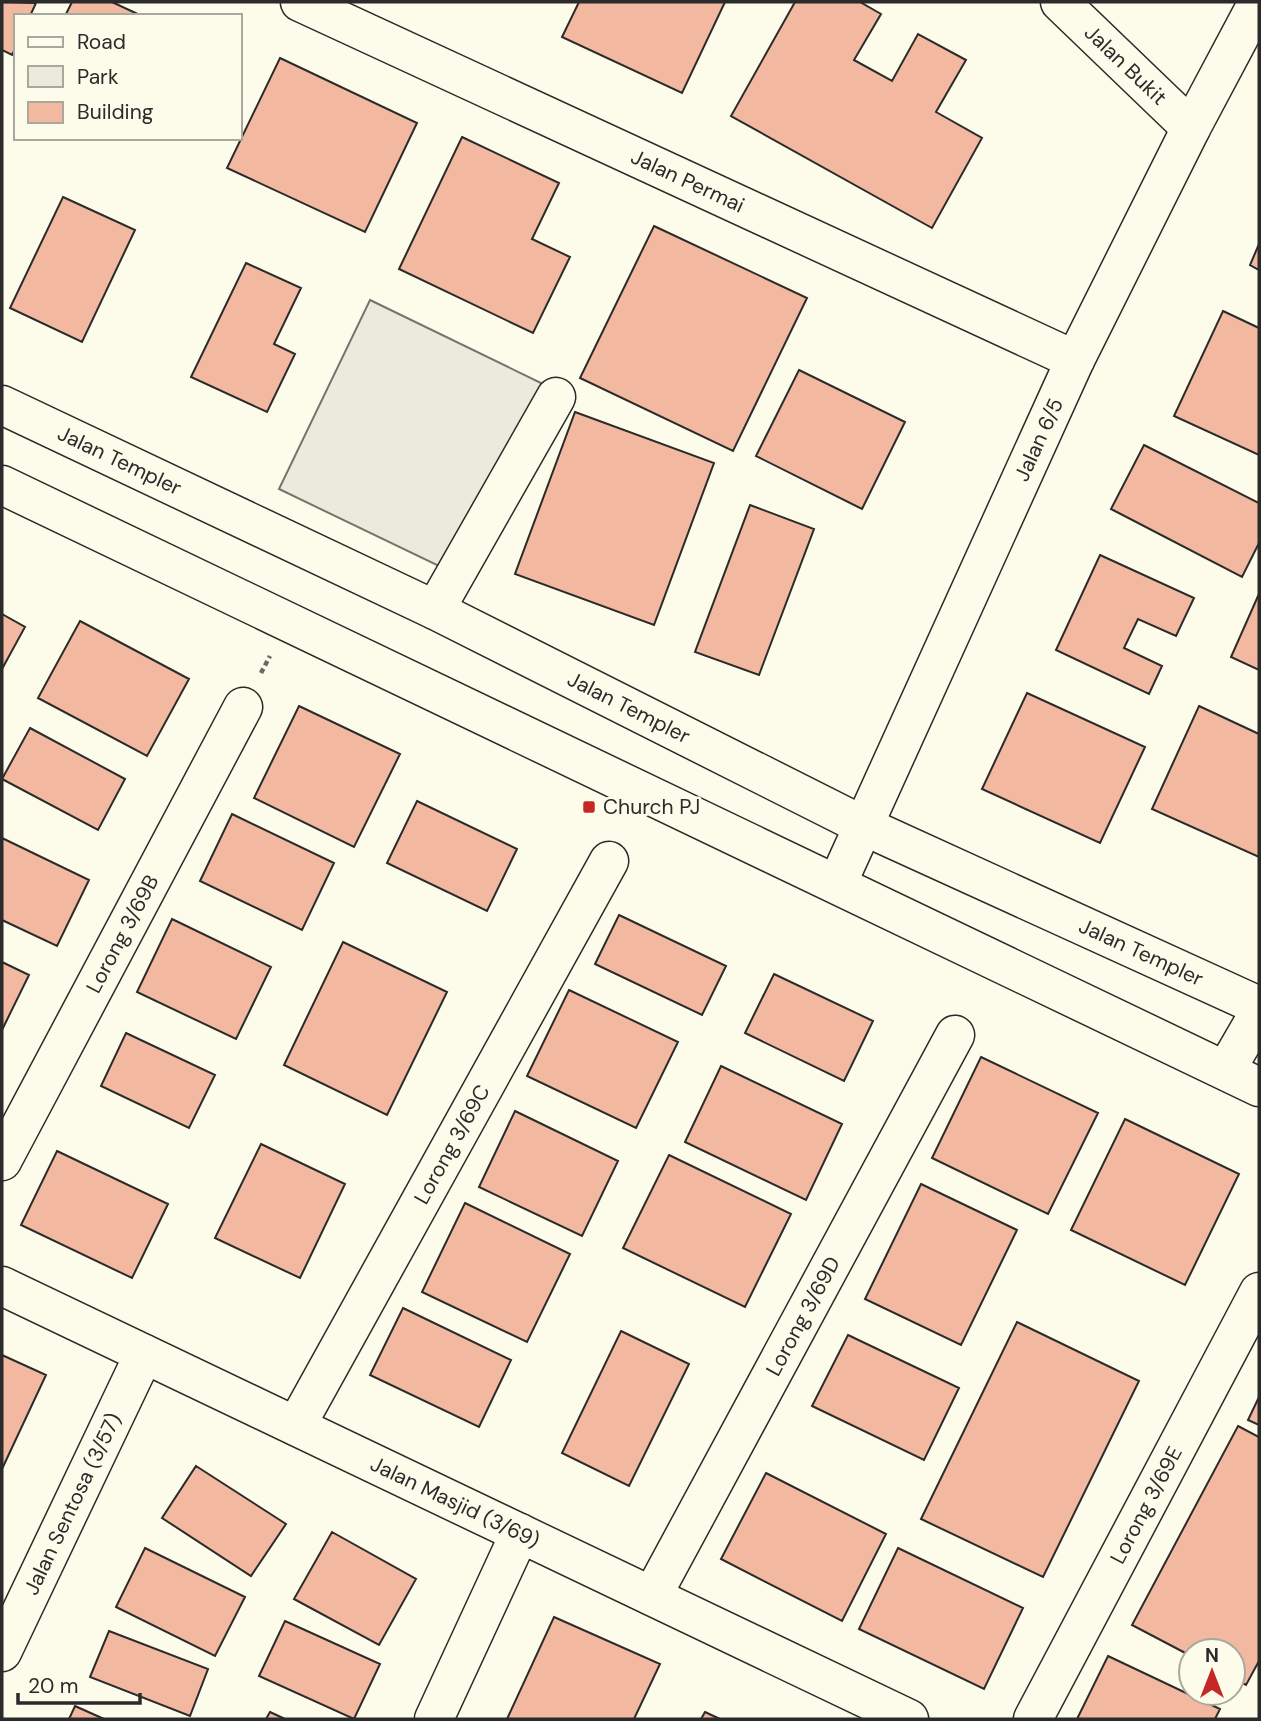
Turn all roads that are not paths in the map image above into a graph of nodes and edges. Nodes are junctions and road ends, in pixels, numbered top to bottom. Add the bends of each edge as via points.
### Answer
1 (300, 2) edge
2 (1060, 2) edge
3 (1258, 2) edge
4 (1191, 128) junction
5 (1075, 360) junction
6 (556, 397) dead end
7 (2, 405) edge
8 (2, 485) edge
9 (435, 610) junction
10 (243, 707) road end
11 (864, 826) junction
12 (609, 861) dead end
13 (837, 884) junction
14 (1259, 1006) edge
15 (1259, 1013) edge
16 (955, 1035) dead end
17 (1243, 1079) edge
18 (2, 1161) edge
19 (2, 1286) edge
20 (1259, 1292) edge
21 (144, 1354) junction
22 (296, 1426) junction
23 (520, 1533) junction
24 (652, 1596) junction
25 (2, 1652) edge
26 (906, 1718) edge
27 (434, 1719) edge
28 (1033, 1719) edge

1 - 5 street, Jalan Permai
2 - 4 street, Jalan Bukit
3 - 4 street, Jalan 6/5
4 - 5 street, Jalan 6/5
5 - 11 street, Jalan 6/5
6 - 9 street
7 - 9 street, Jalan Templer
8 - 13 street
9 - 11 street, Jalan Templer
10 - 18 street, Lorong 3/69B
11 - 13 street, Jalan 6/5
11 - 14 street, Jalan Templer
12 - 22 street, Lorong 3/69C
13 - 17 street
15 - 17 street
16 - 24 street, Lorong 3/69D
19 - 21 street, Jalan Masjid (3/69)
20 - 28 street, Lorong 3/69E
21 - 22 street, Jalan Masjid (3/69)
21 - 25 street, Jalan Sentosa (3/57)
22 - 23 street, Jalan Masjid (3/69)
23 - 24 street, Jalan Masjid (3/69)
23 - 27 street
24 - 26 street, Jalan Masjid (3/69)

